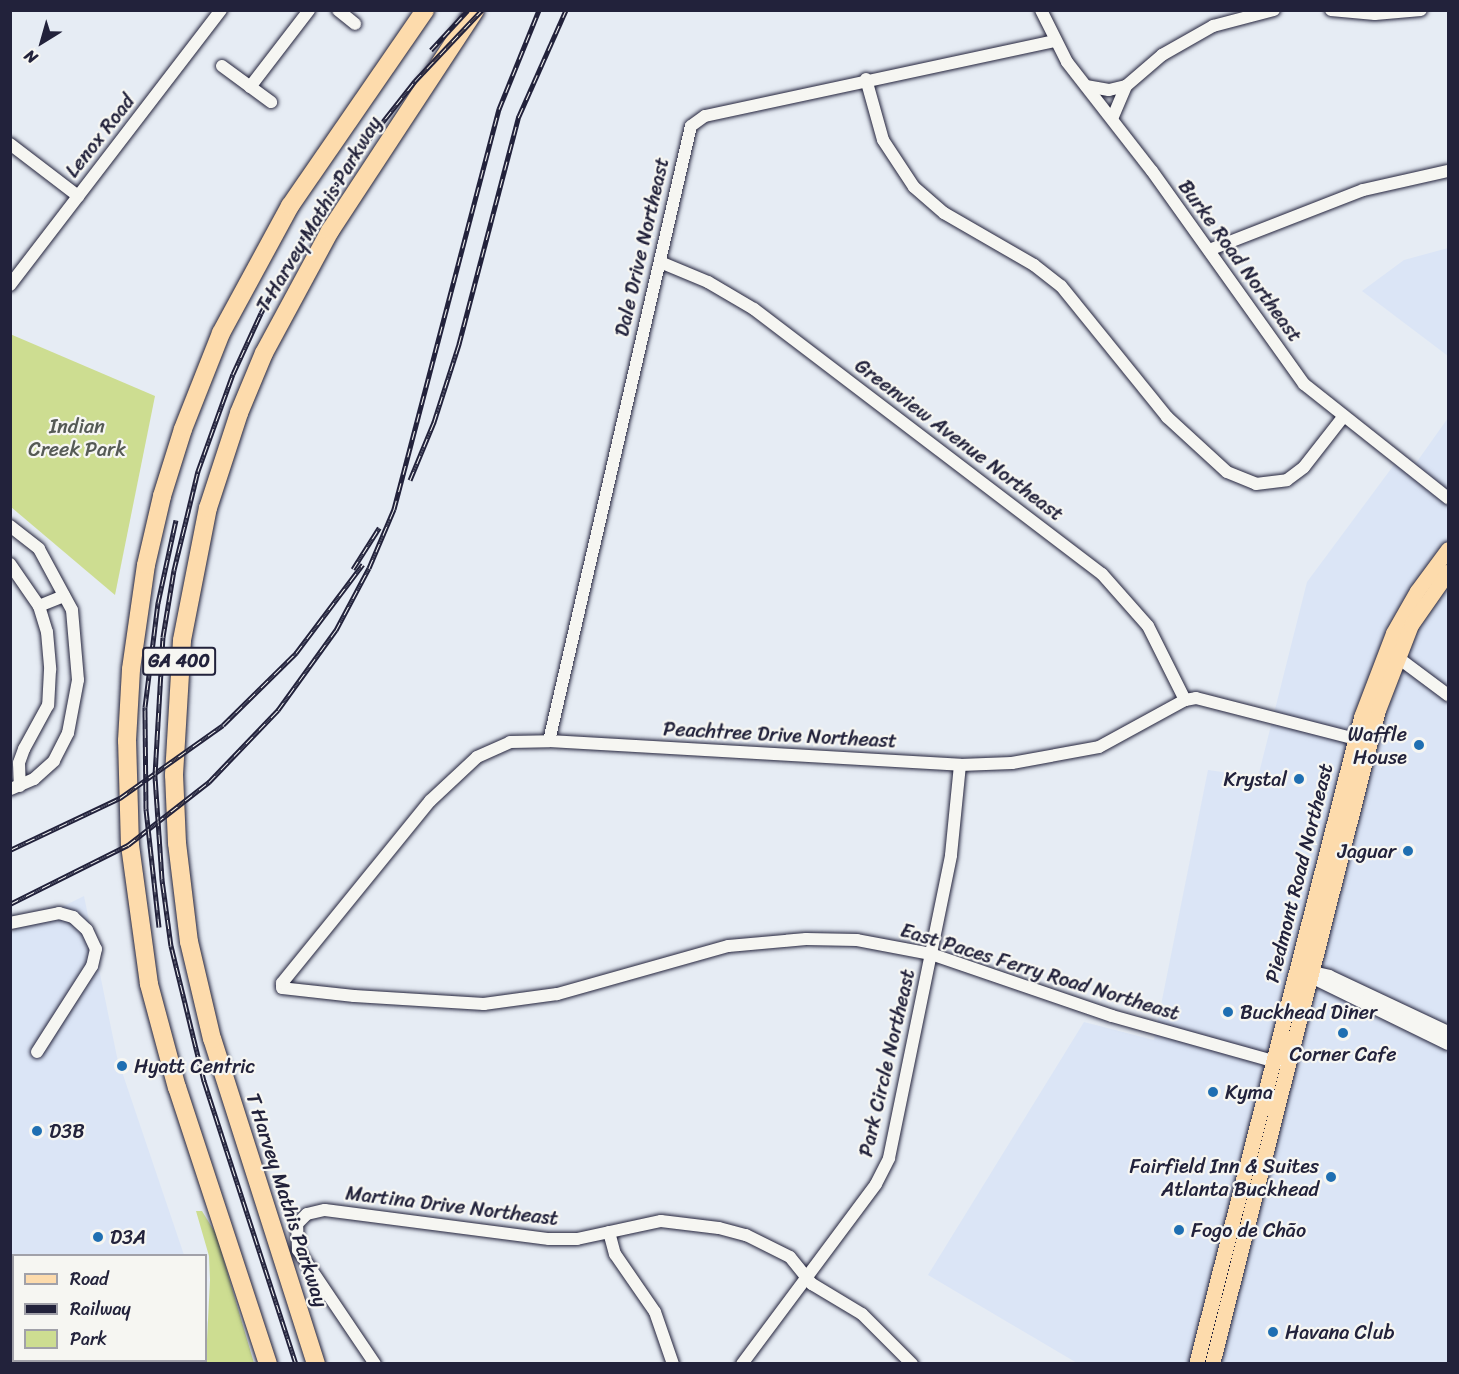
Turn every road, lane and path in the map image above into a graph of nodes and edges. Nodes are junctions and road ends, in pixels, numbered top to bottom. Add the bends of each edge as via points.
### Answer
1 (221, 10) edge
2 (309, 10) edge
3 (338, 10) edge
4 (425, 10) edge
5 (475, 10) edge
6 (1041, 10) edge
7 (1275, 10) edge
8 (1331, 10) edge
9 (1421, 10) edge
10 (355, 24) dead end
11 (1054, 41) junction
12 (222, 66) dead end
13 (866, 79) junction
14 (1086, 86) junction
15 (1126, 86) junction
16 (250, 87) junction
17 (271, 102) dead end
18 (1112, 119) junction
19 (10, 144) edge
20 (1449, 171) edge
21 (78, 196) junction
22 (1209, 250) junction
23 (660, 262) junction
24 (10, 285) edge
25 (1343, 417) junction
26 (1449, 498) edge
27 (10, 526) edge
28 (1449, 549) edge
29 (10, 564) edge
30 (1449, 572) edge
31 (64, 596) junction
32 (39, 606) junction
33 (1392, 654) junction
34 (1449, 695) edge
35 (1185, 700) junction
36 (549, 741) junction
37 (1362, 741) junction
38 (960, 765) junction
39 (15, 787) edge
40 (10, 923) edge
41 (932, 954) junction
42 (1306, 972) junction
43 (282, 988) joint
44 (1449, 1032) edge
45 (1449, 1044) edge
46 (37, 1052) dead end
47 (1280, 1063) junction
48 (609, 1232) junction
49 (806, 1278) junction
50 (268, 1364) edge
51 (316, 1364) edge
52 (375, 1364) edge
53 (673, 1364) edge
54 (742, 1364) edge
55 (912, 1364) edge
56 (1196, 1364) edge
57 (1212, 1364) edge

1 - 21 street, Lenox Road
2 - 16 street
3 - 10 street
4 - 50 highway, T Harvey Mathis Parkway / GA 400 via 290,206 221,333 162,495 135,634 127,729 128,811 143,950 177,1088
5 - 51 highway, T Harvey Mathis Parkway / GA 400 via 330,231 268,342 238,413 208,508 182,640 174,775 177,843 189,942 214,1048
6 - 11 street, Burke Road Northeast
7 - 15 street via 1242,16 1185,40
8 - 9 street via 1375,14
11 - 13 street, Dale Drive Northeast
11 - 14 street, Burke Road Northeast
12 - 16 street
13 - 23 street, Dale Drive Northeast via 696,121 689,132
13 - 25 street via 883,140 914,187 944,213 1034,265 1061,286 1167,417 1227,472 1256,484 1287,480 1304,467
14 - 15 street via 1109,90
14 - 18 street, Burke Road Northeast
15 - 18 street
16 - 17 street
18 - 22 street, Burke Road Northeast
19 - 21 street
20 - 22 street via 1363,190
21 - 24 street, Lenox Road
22 - 25 street, Burke Road Northeast via 1304,384
23 - 35 street, Greenview Avenue Northeast via 708,282 754,309 1102,574 1148,626
23 - 36 street, Dale Drive Northeast
25 - 26 street, Burke Road Northeast
27 - 31 street via 39,549
28 - 33 main road, Piedmont Road Northeast via 1417,591
29 - 32 street
30 - 33 main road, Piedmont Road Northeast
31 - 32 street
31 - 39 street via 72,610 78,680 68,733 44,772
32 - 39 street via 46,632 48,705 24,749
33 - 34 street
33 - 37 main road, Piedmont Road Northeast
35 - 37 street via 1206,700
35 - 38 street, Peachtree Drive Northeast via 1114,740 1083,752 1012,763
36 - 38 street, Peachtree Drive Northeast
36 - 43 street, Peachtree Drive Northeast via 522,740 498,746 452,779 289,971
37 - 42 main road, Piedmont Road Northeast
38 - 41 street, Park Circle Northeast via 951,855
40 - 46 street via 59,913 72,917 87,930 96,949 92,966
41 - 43 street, East Paces Ferry Road Northeast via 857,940 760,942 697,953 557,994 484,1004 424,1003
41 - 47 street, East Paces Ferry Road Northeast via 1112,1016
41 - 49 street, Park Circle Northeast via 890,1158 876,1184
42 - 44 street
42 - 45 street
42 - 47 main road, Piedmont Road Northeast
47 - 56 main road, Piedmont Road Northeast
47 - 57 main road, Piedmont Road Northeast
48 - 49 street, Martina Drive Northeast via 661,1221 719,1228 746,1235 790,1257
48 - 52 street, Martina Drive Northeast via 549,1239 325,1210 307,1214 301,1219 296,1237 302,1259
48 - 53 street via 615,1254 655,1312
49 - 54 street, Park Circle Northeast
49 - 55 street, Martina Drive Northeast via 862,1314

